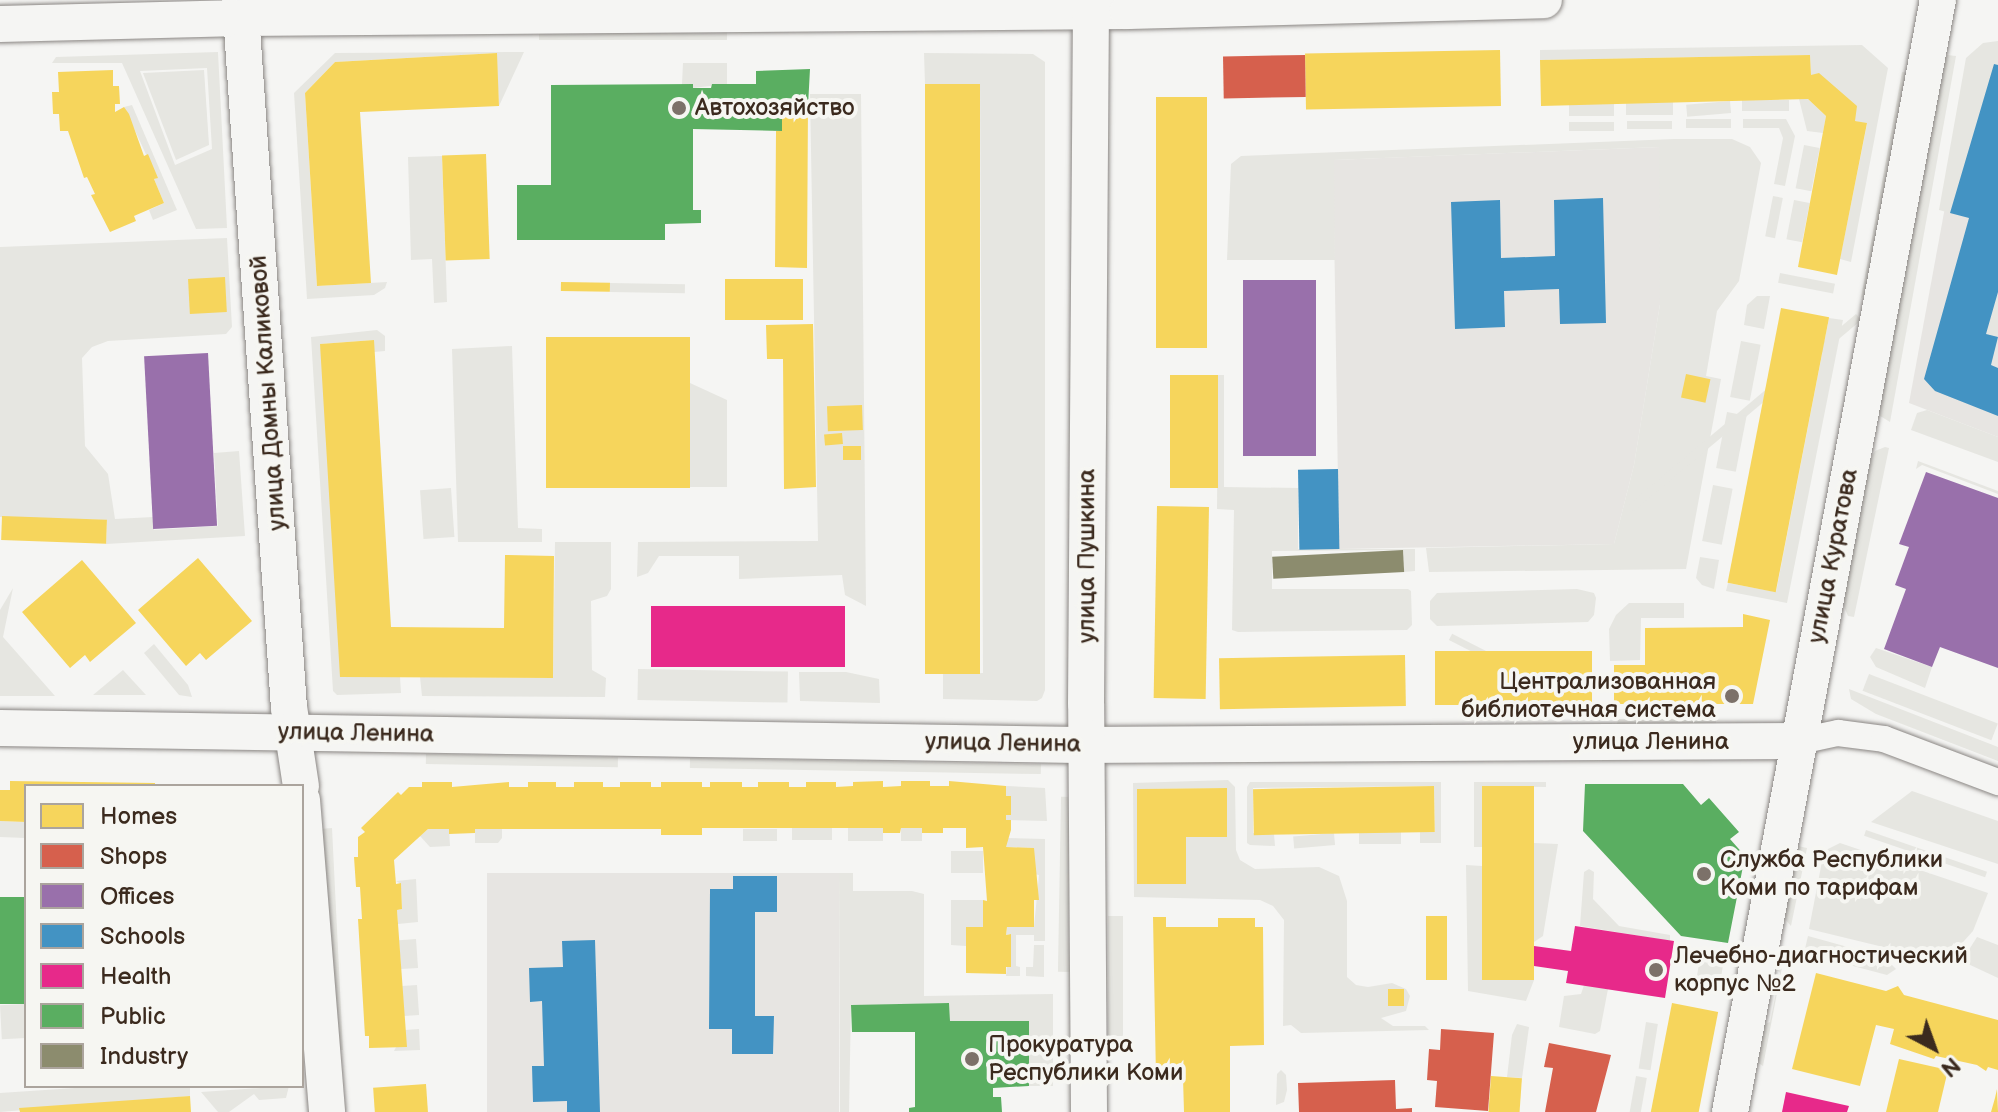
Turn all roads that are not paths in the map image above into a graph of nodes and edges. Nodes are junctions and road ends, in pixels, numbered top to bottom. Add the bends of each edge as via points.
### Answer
1 (1544, 0) edge
2 (1938, 0) edge
3 (1092, 5) edge
4 (240, 9) edge
5 (0, 24) edge
6 (0, 728) edge
7 (293, 733) junction
8 (1800, 741) junction
9 (1086, 745) junction
10 (1998, 782) edge
11 (301, 784) edge
12 (304, 825) edge
13 (327, 1112) edge
14 (1089, 1112) edge
15 (1730, 1112) edge

1 - 3 street
2 - 8 street, улица Куратова
3 - 4 street
3 - 9 street, улица Пушкина
4 - 5 street
4 - 7 street, улица Домны Каликовой
6 - 7 street, улица Ленина
7 - 9 street, улица Ленина
7 - 11 street, улица Домны Каликовой
8 - 9 street, улица Ленина
8 - 10 street, улица Ленина via 1838,733 1884,739
8 - 15 street, улица Куратова
9 - 14 street, улица Пушкина
12 - 13 street

